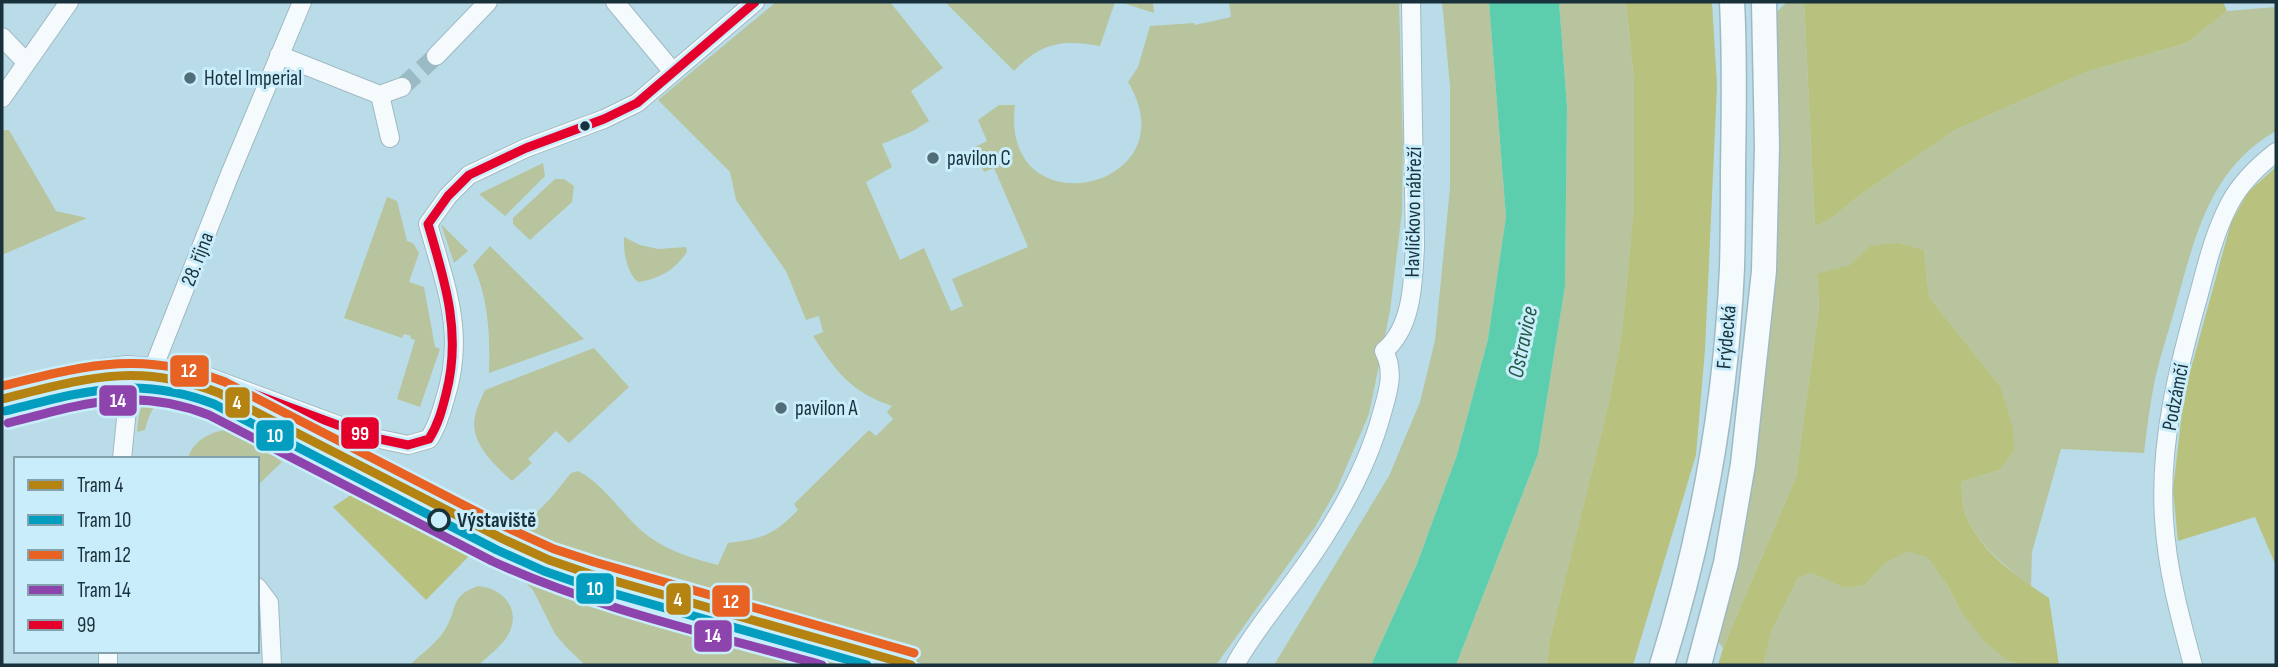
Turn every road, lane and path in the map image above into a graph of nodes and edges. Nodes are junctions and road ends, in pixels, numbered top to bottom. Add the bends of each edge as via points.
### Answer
1 (69, 2) edge
2 (488, 2) edge
3 (615, 2) edge
4 (755, 2) edge
5 (1411, 2) edge
6 (1732, 2) edge
7 (1764, 2) edge
8 (298, 3) edge
9 (2, 37) edge
10 (279, 55) junction
11 (436, 56) tunnel mouth
12 (26, 62) junction
13 (673, 72) junction
14 (402, 87) tunnel mouth
15 (380, 95) junction
16 (2, 98) edge
17 (390, 138) dead end
18 (2276, 152) edge
19 (155, 367) junction
20 (131, 371) junction
21 (91, 383) junction
22 (2, 392) edge
23 (2, 405) edge
24 (127, 410) junction
25 (122, 457) edge
26 (259, 590) edge
27 (272, 665) edge
28 (1235, 665) edge
29 (1662, 665) edge
30 (1699, 665) edge
31 (2193, 665) edge

1 - 12 street
2 - 11 street
3 - 13 street
4 - 13 street
5 - 28 street, Havlíčkovo nábřeží via 1415,246 1405,322 1384,351 1389,389 1351,492
6 - 29 main road, Frýdecká via 1732,268 1726,343 1699,527
7 - 30 main road, Frýdecká via 1764,271 1743,464 1726,563
8 - 10 street, 28. října
9 - 12 street
10 - 15 street
10 - 19 street, 28. října
12 - 16 street
13 - 19 street via 637,103 469,175 428,224 447,283 455,341 451,381 429,439 408,445 370,437 203,375
14 - 15 street
15 - 17 street
18 - 31 street, Podzámčí via 2244,181 2225,213 2199,292 2170,409 2163,476 2165,541
19 - 20 street
20 - 21 street
20 - 22 street via 90,370
20 - 24 street
21 - 23 street
21 - 24 street via 117,392
24 - 25 street
26 - 27 street via 269,603

